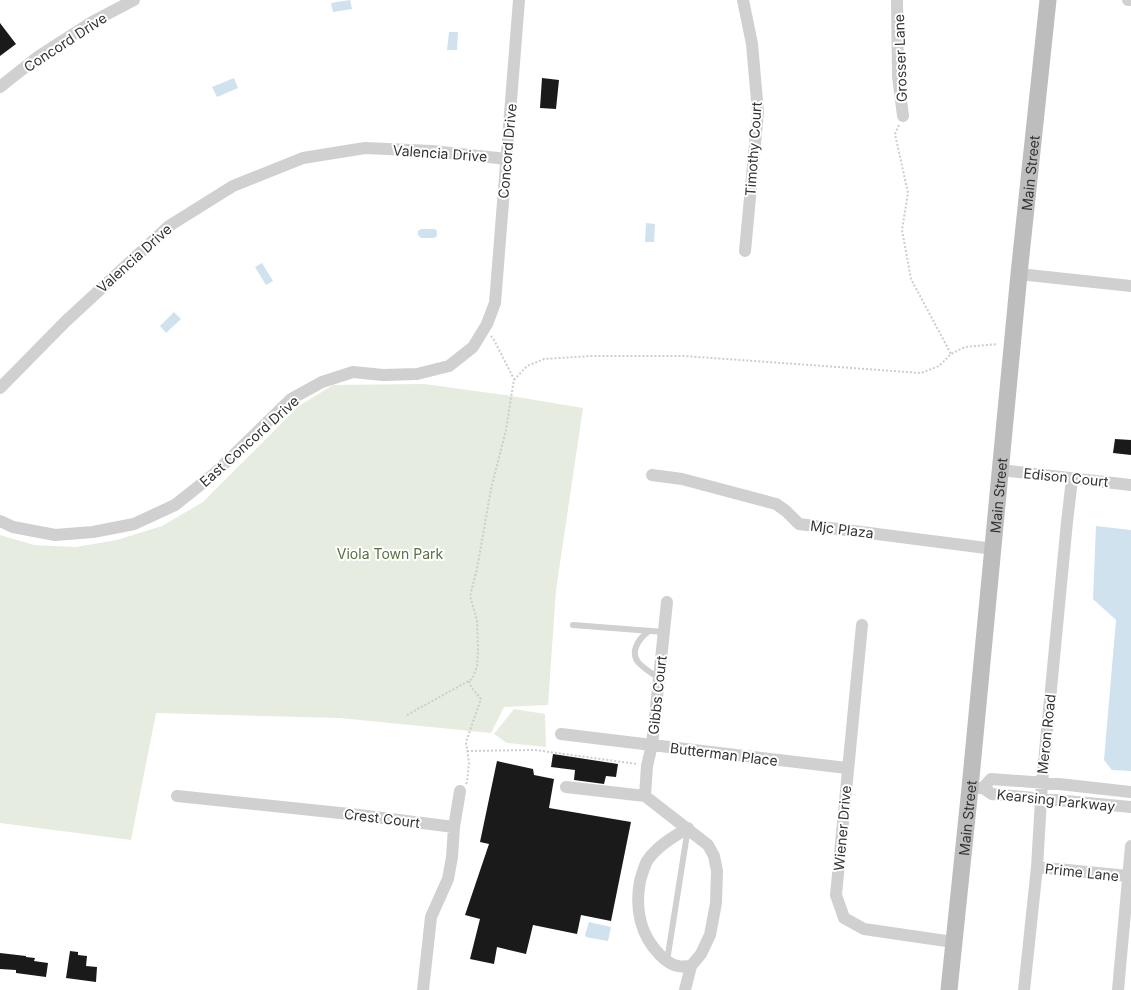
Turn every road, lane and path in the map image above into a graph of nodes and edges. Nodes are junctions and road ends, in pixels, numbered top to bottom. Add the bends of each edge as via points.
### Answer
1 (134, 0) edge
2 (519, 0) edge
3 (743, 0) edge
4 (897, 0) edge
5 (1048, 0) edge
6 (0, 87) edge
7 (903, 116) joint
8 (507, 159) junction
9 (745, 251) dead end
10 (1019, 274) junction
11 (1131, 286) edge
12 (495, 303) joint
13 (483, 331) junction
14 (1003, 344) dead end
15 (951, 354) junction
16 (514, 380) junction
17 (0, 388) edge
18 (1000, 470) junction
19 (652, 475) dead end
20 (1072, 479) junction
21 (1131, 485) edge
22 (0, 521) edge
23 (994, 549) junction
24 (667, 602) dead end
25 (574, 625) dead end
26 (862, 625) dead end
27 (649, 631) junction
28 (664, 632) junction
29 (659, 678) junction
30 (469, 681) junction
31 (407, 715) dead end
32 (561, 734) dead end
33 (652, 745) junction
34 (467, 751) junction
35 (647, 766) junction
36 (847, 768) junction
37 (1042, 783) junction
38 (566, 787) dead end
39 (976, 788) junction
40 (460, 791) joint
41 (1131, 792) edge
42 (177, 796) dead end
43 (645, 796) junction
44 (1041, 798) junction
45 (1131, 807) edge
46 (454, 827) junction
47 (688, 828) junction
48 (1131, 846) edge
49 (1037, 867) junction
50 (1128, 876) junction
51 (953, 942) junction
52 (667, 962) junction
53 (691, 966) junction
54 (423, 990) edge
55 (685, 990) edge
56 (948, 990) edge
57 (1024, 990) edge
58 (1118, 990) edge

1 - 6 street, Concord Drive via 92,22 39,56
2 - 8 street, Concord Drive
3 - 9 street, Timothy Court via 752,44 758,112
4 - 7 street, Grosser Lane via 898,76
5 - 10 main road, Main Street
7 - 15 path via 894,134 908,193 902,230 911,279
8 - 12 street, Concord Drive
8 - 17 street, Valencia Drive via 432,151 366,148 303,158 233,186 169,226 66,321
10 - 11 street
10 - 18 main road, Main Street
12 - 13 street, East Concord Drive
13 - 16 path via 493,338
13 - 22 street, East Concord Drive via 473,348 450,366 417,374 383,375 353,372 322,382 291,398 214,474 175,505 134,524 93,532 55,534 13,527
14 - 15 path via 965,347
15 - 16 path via 939,366 921,373 684,356 592,356 544,359 527,366
16 - 30 path via 506,430 491,489 470,596 477,620 478,650 477,667
18 - 20 street, Edison Court
18 - 23 main road, Main Street
19 - 23 street, Mjc Plaza via 682,479 776,504 799,524
20 - 21 street, Edison Court
20 - 37 street, Meron Road
23 - 39 main road, Main Street
24 - 28 street, Gibbs Court
25 - 27 lane
26 - 36 street, Wiener Drive
27 - 28 lane
27 - 29 lane via 636,645 636,659 640,665
28 - 29 street, Gibbs Court
29 - 33 street, Gibbs Court
30 - 31 path
30 - 34 path via 481,699 466,742
32 - 33 street, Gibbs Court
33 - 35 street, Butterman Place
33 - 36 street, Butterman Place
34 - 35 path via 535,750
34 - 40 path via 467,782
35 - 43 street, Butterman Place
36 - 51 street, Wiener Drive via 836,895 844,918 864,930
37 - 39 street, Kearsing Parkway via 991,780
37 - 41 street, Kearsing Parkway
37 - 44 street, Meron Road
38 - 43 street
39 - 44 street, Kearsing Parkway via 992,794
39 - 51 main road, Main Street
40 - 46 street
42 - 46 street, Crest Court
43 - 47 street
44 - 45 street, Kearsing Parkway
44 - 49 street, Meron Road
46 - 54 street via 448,879 431,917
47 - 52 lane
47 - 52 street via 664,843 647,861 639,889 640,920 646,936
47 - 53 street via 708,845 714,856 717,871 716,903 710,935 701,954
48 - 50 street
49 - 50 street, Prime Lane
49 - 57 street, Meron Road
50 - 58 street
51 - 56 main road, Main Street
52 - 53 street via 677,966
53 - 55 street

